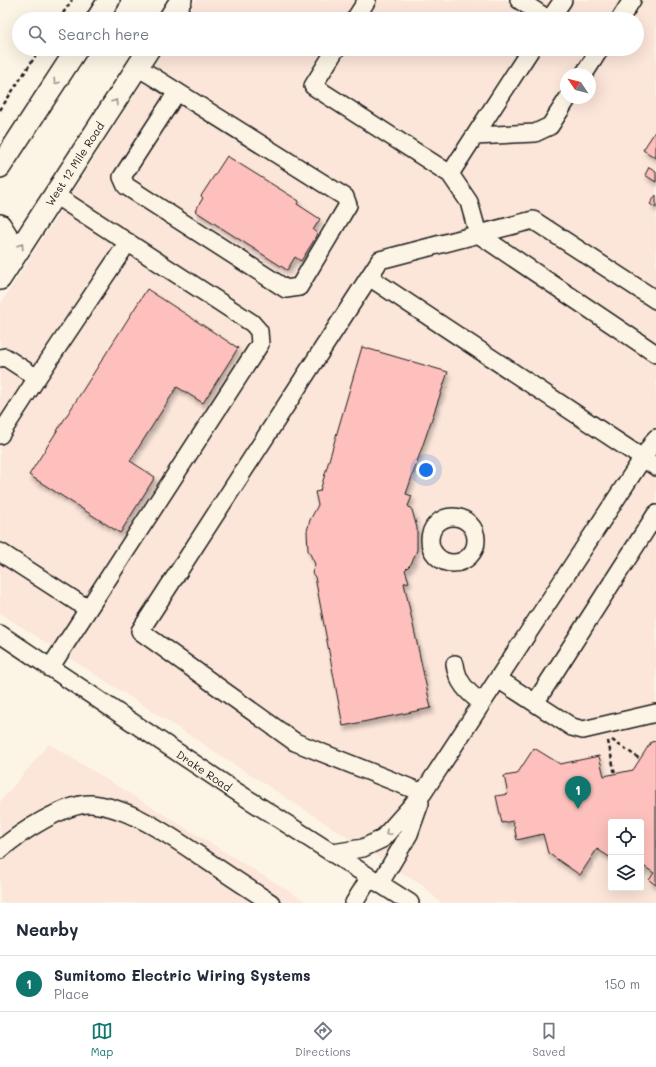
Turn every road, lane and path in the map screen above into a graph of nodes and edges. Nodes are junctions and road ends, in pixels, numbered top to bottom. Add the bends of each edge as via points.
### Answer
1 (72, 0) edge
2 (109, 0) edge
3 (181, 0) edge
4 (368, 0) edge
5 (519, 0) edge
6 (563, 0) edge
7 (632, 0) edge
8 (64, 12) edge
9 (101, 12) edge
10 (173, 12) edge
11 (360, 12) edge
12 (538, 12) edge
13 (554, 12) edge
14 (624, 12) edge
15 (35, 56) edge
16 (72, 56) edge
17 (144, 56) edge
18 (332, 56) edge
19 (526, 56) edge
20 (596, 56) edge
21 (137, 67) junction
22 (588, 68) edge
23 (177, 92) junction
24 (564, 104) edge
25 (0, 110) edge
26 (475, 136) junction
27 (0, 167) edge
28 (450, 174) junction
29 (55, 195) junction
30 (0, 226) edge
31 (478, 234) junction
32 (128, 242) junction
33 (0, 255) edge
34 (369, 277) junction
35 (0, 279) edge
36 (656, 300) edge
37 (656, 354) edge
38 (0, 358) edge
39 (37, 378) junction
40 (0, 435) edge
41 (656, 438) edge
42 (649, 463) edge
43 (656, 514) edge
44 (0, 552) edge
45 (88, 609) junction
46 (0, 634) edge
47 (455, 664) dead end
48 (50, 668) junction
49 (498, 679) junction
50 (482, 703) junction
51 (535, 703) junction
52 (656, 713) edge
53 (608, 732) junction
54 (640, 759) dead end
55 (615, 774) dead end
56 (423, 793) junction
57 (0, 850) edge
58 (333, 853) junction
59 (375, 880) junction
60 (271, 903) edge
61 (354, 903) edge
62 (410, 903) edge

1 - 8 path
2 - 9 main road
3 - 10 main road
4 - 11 street
5 - 12 street
6 - 13 street
7 - 14 street
15 - 25 path
16 -> 27 main road
17 - 21 main road, West 12 Mile Road
18 - 28 street via 313,86
19 - 26 street
20 - 22 street
21 - 23 street
29 -> 21 main road, West 12 Mile Road
23 - 23 street via 345,197 348,205 298,287 286,289 126,186 122,177
24 - 26 street via 550,126 535,132
26 - 28 street
28 - 31 street via 469,202
29 - 32 street
35 -> 29 main road, West 12 Mile Road
30 - 33 main road via 7,236
31 - 34 street via 380,260
31 - 36 street via 533,220
31 - 37 street
32 - 39 street
32 - 45 street via 252,323 259,331 260,344
34 - 42 street
34 - 56 street via 140,631 295,742
38 - 39 street via 5,357
39 - 40 street
41 - 42 street
42 - 49 street
43 - 51 street
44 - 45 street
45 - 48 street
46 - 48 street, Drake Road
47 - 50 street via 461,683 468,693
48 - 58 street, Drake Road
49 - 50 street
49 - 51 street
50 - 56 street
51 - 53 street via 572,727
52 - 53 street
53 - 54 path
53 - 55 path
56 -> 58 street via 382,839 363,848
56 - 59 street via 409,834
57 - 60 street via 49,816 90,804 123,812 157,828
58 - 59 street, Drake Road
59 - 61 street
59 - 62 street, Drake Road

